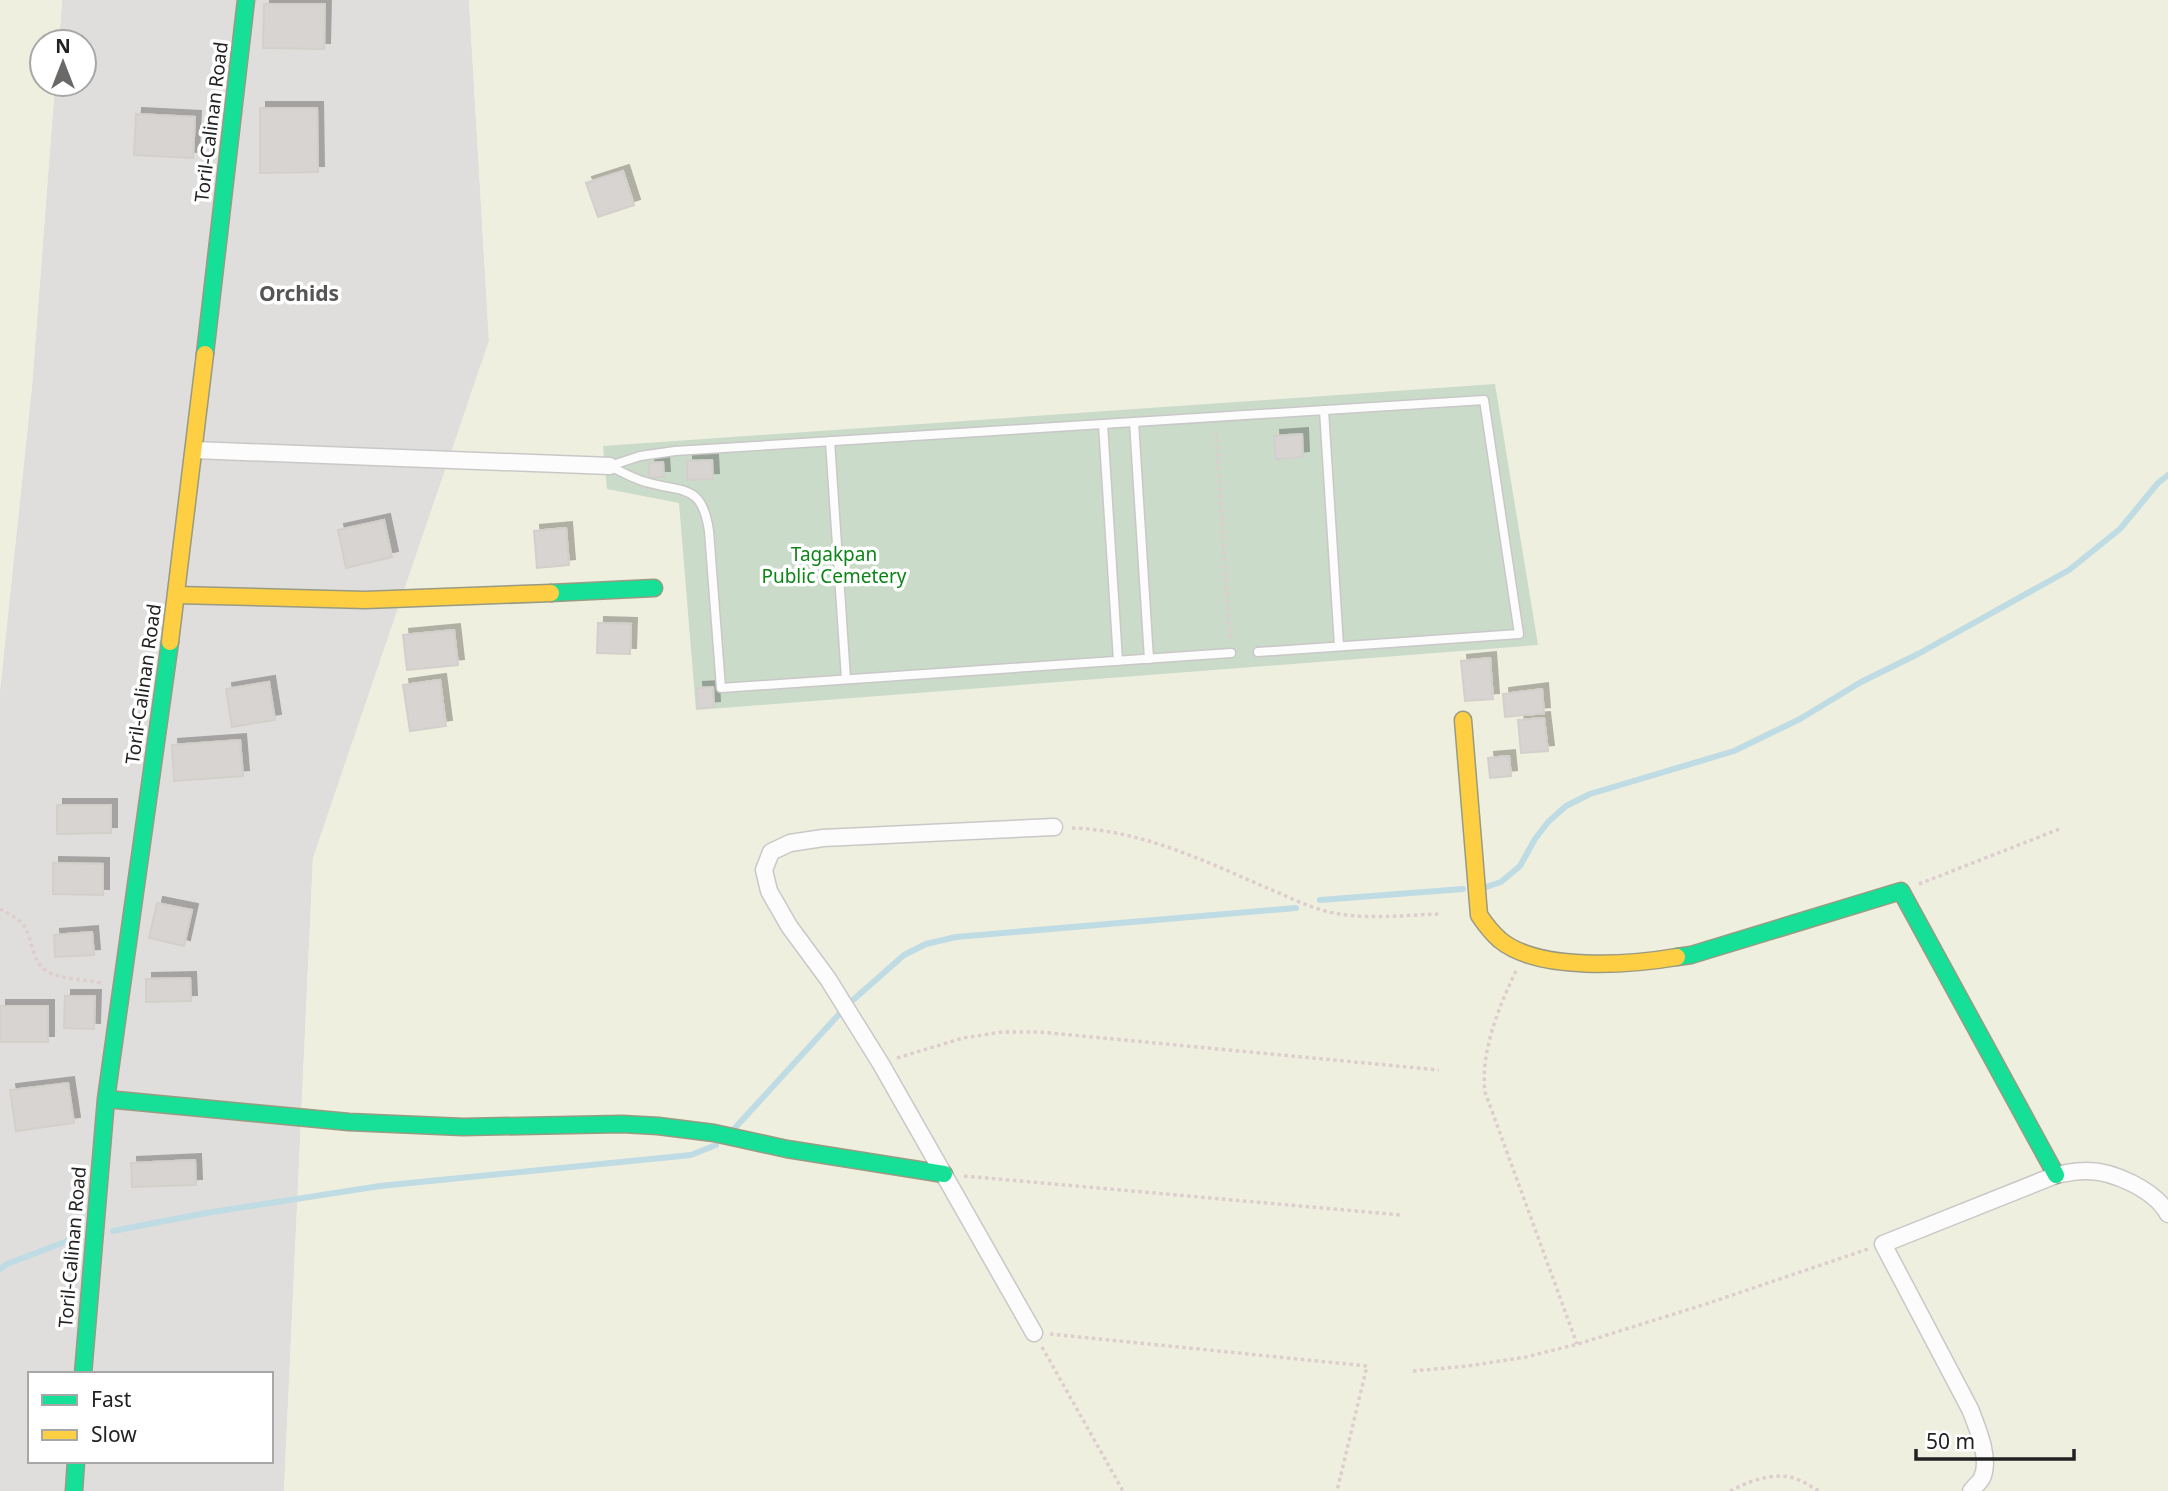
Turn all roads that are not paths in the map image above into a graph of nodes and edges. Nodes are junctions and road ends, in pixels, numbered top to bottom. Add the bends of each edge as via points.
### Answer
1 (246, 0) edge
2 (1324, 410) junction
3 (1134, 422) junction
4 (1103, 424) junction
5 (831, 441) junction
6 (194, 450) junction
7 (610, 466) junction
8 (654, 588) dead end
9 (177, 596) junction
10 (1339, 646) junction
11 (1258, 652) dead end
12 (1231, 653) road end
13 (1149, 659) junction
14 (1118, 661) junction
15 (846, 679) junction
16 (1463, 720) dead end
17 (1054, 827) road end
18 (106, 1099) junction
19 (944, 1174) junction
20 (2056, 1175) junction
21 (2168, 1214) edge
22 (1034, 1333) road end
23 (83, 1372) edge
24 (76, 1463) edge
25 (74, 1491) edge
26 (1971, 1491) edge

1 - 6 street, Toril-Calinan Road
2 - 3 lane
2 - 10 lane
2 - 10 lane via 1484,400 1519,634
3 - 4 lane
3 - 13 lane
4 - 5 lane
4 - 14 lane
5 - 7 lane via 657,452
5 - 15 lane
6 - 7 street
6 - 9 street, Toril-Calinan Road
7 - 15 lane via 643,482 694,495 702,503 709,531 721,688
8 - 9 street via 365,600
9 - 18 street, Toril-Calinan Road
10 - 11 lane
12 - 13 lane
13 - 14 lane
14 - 15 lane
16 - 20 street via 1479,915 1502,942 1558,961 1641,963 1691,955 1901,891
17 - 19 street via 823,838 790,843 771,852 764,870 769,891 789,926 828,979
18 - 19 street via 362,1123 658,1125
18 - 23 street, Toril-Calinan Road
19 - 22 street
20 - 21 street via 2086,1171 2116,1177 2143,1189
20 - 26 street via 1883,1244 1979,1434 1985,1458 1983,1477
24 - 25 street

